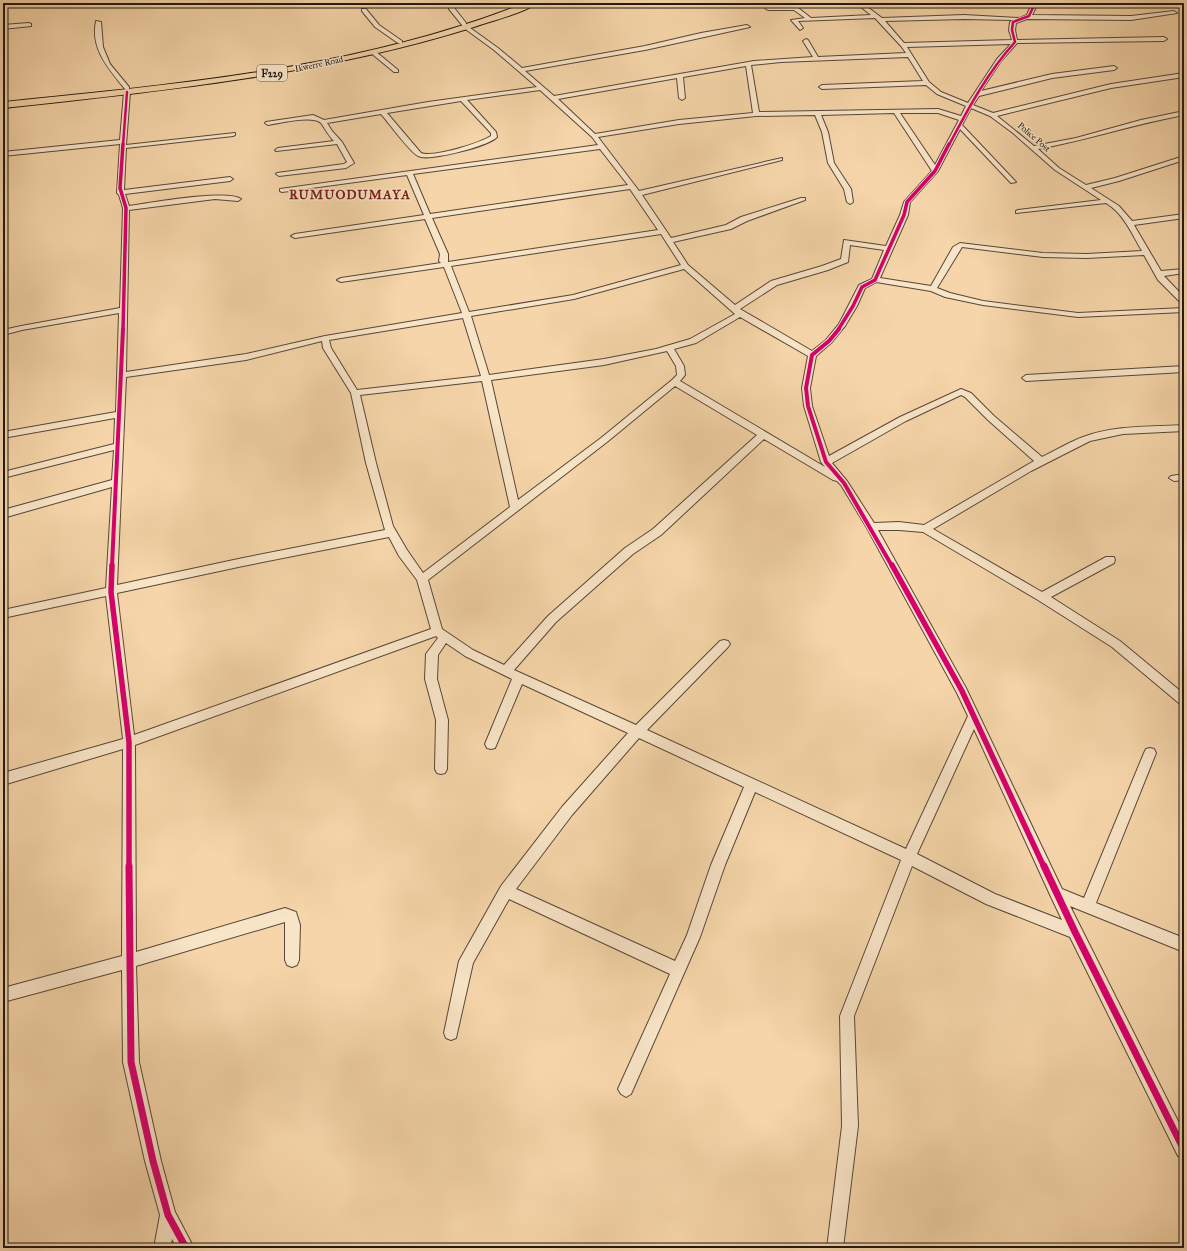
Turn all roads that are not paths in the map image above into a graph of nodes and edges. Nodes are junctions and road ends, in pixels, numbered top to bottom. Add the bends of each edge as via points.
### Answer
1 (451, 3) edge
2 (522, 3) edge
3 (532, 3) edge
4 (859, 3) edge
5 (1035, 3) edge
6 (768, 8) dead end
7 (364, 10) dead end
8 (1174, 13) dead end
9 (1027, 17) junction
10 (879, 18) junction
11 (810, 19) junction
12 (1019, 19) junction
13 (98, 22) dead end
14 (29, 25) dead end
15 (465, 25) junction
16 (3, 26) edge
17 (747, 27) dead end
18 (800, 28) dead end
19 (1164, 39) dead end
20 (806, 41) dead end
21 (400, 42) junction
22 (1015, 42) junction
23 (903, 45) junction
24 (373, 52) junction
25 (909, 56) junction
26 (817, 59) junction
27 (748, 64) junction
28 (1114, 68) dead end
29 (521, 70) junction
30 (396, 71) dead end
31 (1184, 75) edge
32 (680, 76) junction
33 (927, 83) junction
34 (822, 87) dead end
35 (542, 88) junction
36 (127, 90) junction
37 (978, 94) junction
38 (553, 98) junction
39 (682, 98) dead end
40 (462, 99) junction
41 (3, 102) edge
42 (3, 105) edge
43 (969, 106) junction
44 (383, 112) junction
45 (897, 113) junction
46 (1184, 113) edge
47 (756, 114) junction
48 (818, 114) junction
49 (992, 115) junction
50 (323, 122) junction
51 (961, 122) junction
52 (268, 123) dead end
53 (233, 134) dead end
54 (594, 136) junction
55 (339, 142) junction
56 (122, 144) junction
57 (601, 147) junction
58 (1033, 148) junction
59 (278, 150) dead end
60 (3, 154) edge
61 (1184, 158) edge
62 (780, 159) dead end
63 (935, 171) junction
64 (409, 173) junction
65 (279, 174) dead end
66 (230, 179) dead end
67 (1013, 182) dead end
68 (631, 187) junction
69 (1084, 187) junction
70 (282, 190) dead end
71 (120, 192) junction
72 (637, 194) junction
73 (238, 199) dead end
74 (803, 199) dead end
75 (1107, 201) junction
76 (850, 202) dead end
77 (126, 208) junction
78 (1018, 212) dead end
79 (428, 216) junction
80 (1184, 216) edge
81 (1130, 223) junction
82 (662, 232) junction
83 (295, 236) dead end
84 (668, 241) junction
85 (889, 249) junction
86 (1146, 253) junction
87 (447, 265) junction
88 (685, 266) junction
89 (1184, 271) edge
90 (1159, 274) junction
91 (341, 280) dead end
92 (875, 280) junction
93 (933, 289) junction
94 (1184, 301) edge
95 (123, 310) junction
96 (1184, 310) edge
97 (738, 312) junction
98 (466, 315) junction
99 (3, 333) edge
100 (325, 338) junction
101 (670, 349) junction
102 (812, 355) junction
103 (1184, 369) edge
104 (122, 375) junction
105 (1026, 378) dead end
106 (486, 379) junction
107 (675, 382) junction
108 (355, 393) junction
109 (120, 414) junction
110 (1184, 428) edge
111 (3, 435) edge
112 (763, 435) junction
113 (118, 446) junction
114 (1040, 461) junction
115 (826, 462) junction
116 (3, 475) edge
117 (1184, 477) edge
118 (1174, 478) dead end
119 (116, 482) junction
120 (844, 483) junction
121 (515, 508) junction
122 (3, 514) edge
123 (871, 527) junction
124 (925, 529) junction
125 (391, 532) junction
126 (1110, 560) dead end
127 (422, 579) junction
128 (111, 592) junction
129 (1042, 597) junction
130 (3, 614) edge
131 (441, 634) junction
132 (724, 644) dead end
133 (506, 671) junction
134 (519, 677) junction
135 (1184, 701) edge
136 (974, 716) junction
137 (637, 732) junction
138 (129, 742) junction
139 (491, 744) dead end
140 (1150, 753) dead end
141 (441, 769) dead end
142 (3, 779) edge
143 (751, 785) junction
144 (909, 857) junction
145 (506, 891) junction
146 (1058, 894) junction
147 (1088, 906) junction
148 (1075, 932) junction
149 (1184, 945) edge
150 (292, 960) dead end
151 (129, 961) junction
152 (678, 970) junction
153 (3, 995) edge
154 (451, 1033) dead end
155 (626, 1089) dead end
156 (1184, 1150) edge
157 (168, 1215) junction
158 (162, 1248) edge
159 (186, 1248) edge
160 (835, 1248) edge

1 - 15 street via 452,9
2 - 15 main road, F229
3 - 15 main road, Ikwerre Road / F229
4 - 10 street, Police Post
5 - 9 street
6 - 11 street via 795,8
7 - 21 street via 377,26
8 - 9 street via 1131,18
9 - 12 street
10 - 11 street
10 - 12 street
10 - 23 street, Police Post
11 - 18 street via 794,20
12 - 22 street via 1014,22 1012,30
13 - 36 street via 100,47 107,64
14 - 16 street
15 - 21 main road, F229
15 - 24 main road, Ikwerre Road / F229
15 - 29 street
17 - 29 street
19 - 22 street
20 - 26 street
21 - 36 main road, F229 via 259,71
22 - 23 street
22 - 37 street
23 - 25 street, Police Post
24 - 30 street
24 - 36 main road, Ikwerre Road / F229 via 240,78
25 - 26 street
25 - 33 street, Police Post
26 - 27 street
27 - 32 street
27 - 47 street
28 - 37 street via 1052,76
29 - 35 street
31 - 49 street via 1094,89
32 - 38 street
32 - 39 street
33 - 34 street
33 - 43 street, Police Post via 938,93
35 - 38 street
35 - 40 street
36 - 41 main road, F229
36 - 42 main road, Ikwerre Road / F229
36 - 56 street
37 - 43 street
38 - 54 street
40 - 44 street
40 - 44 street via 494,136 477,144 435,155 419,154
43 - 49 street, Police Post
43 - 51 street
44 - 50 street
45 - 48 street
45 - 51 street via 938,112
45 - 63 street
46 - 58 street via 1143,121 1077,140
47 - 48 street
47 - 54 street via 679,122
48 - 76 street via 831,162 835,172 844,181
49 - 58 street, Police Post
50 - 52 street via 313,118
50 - 55 street
51 - 63 street
51 - 67 street
53 - 56 street
54 - 57 street
55 - 59 street
55 - 65 street via 350,165
56 - 60 street
56 - 71 street
57 - 64 street
57 - 68 street
58 - 69 street, Police Post via 1057,169
61 - 69 street via 1117,180
62 - 72 street
63 - 85 street via 907,202
64 - 70 street
64 - 79 street
66 - 71 street
68 - 72 street
68 - 79 street
69 - 75 street, Police Post
71 - 77 street
72 - 82 street
73 - 77 street via 215,197
74 - 84 street via 728,227
75 - 78 street
75 - 81 street, Police Post
77 - 95 street
79 - 83 street
79 - 87 street via 444,254 443,261
80 - 81 street
81 - 86 street, Police Post
82 - 84 street
82 - 87 street
84 - 88 street
85 - 92 street
85 - 97 street via 847,242 845,260 774,283
86 - 90 street, Police Post
86 - 93 street via 1043,255 960,245
87 - 91 street
87 - 98 street
88 - 97 street
88 - 98 street via 574,298
89 - 90 street
90 - 94 street, Police Post
92 - 93 street
92 - 102 street via 862,287 850,313 825,347
93 - 96 street via 983,303 1078,315
95 - 99 street
95 - 104 street
97 - 101 street via 692,341
97 - 102 street
98 - 100 street
98 - 106 street
100 - 104 street via 198,365
100 - 108 street via 327,348
101 - 106 street via 608,362
101 - 107 street via 680,366 681,375
102 - 115 street via 806,388 808,406
103 - 105 street
104 - 109 street
106 - 108 street
106 - 121 street
107 - 112 street
107 - 121 street
108 - 125 street via 371,463
109 - 111 street
109 - 113 street
110 - 114 street via 1117,432 1088,439
112 - 120 street
112 - 133 street via 680,512 629,551 552,619
113 - 116 street
113 - 119 street
114 - 115 street via 968,395 961,392 903,419
114 - 124 street
115 - 120 street
117 - 118 street
119 - 122 street
119 - 128 street
120 - 123 street
121 - 127 street
123 - 124 street via 899,526
123 - 136 street
124 - 129 street
125 - 127 street via 403,554
125 - 128 street
126 - 129 street
127 - 131 street
128 - 130 street
128 - 138 street
129 - 135 street via 1116,644
131 - 133 street via 468,653
131 - 138 street
131 - 141 street via 432,654 431,679 442,720
132 - 137 street
133 - 134 street
134 - 137 street
134 - 139 street
136 - 144 street
136 - 146 street
137 - 143 street
137 - 145 street via 567,810
138 - 142 street
138 - 151 street
140 - 147 street
143 - 144 street
143 - 152 street
144 - 148 street via 991,899
144 - 160 street via 847,1016 850,1126
145 - 152 street
145 - 154 street via 466,961
146 - 147 street
146 - 148 street
147 - 149 street
148 - 156 street
150 - 151 street via 293,925 291,917 285,915
151 - 153 street
151 - 157 street via 131,1062
152 - 155 street
157 - 158 street
157 - 159 street

